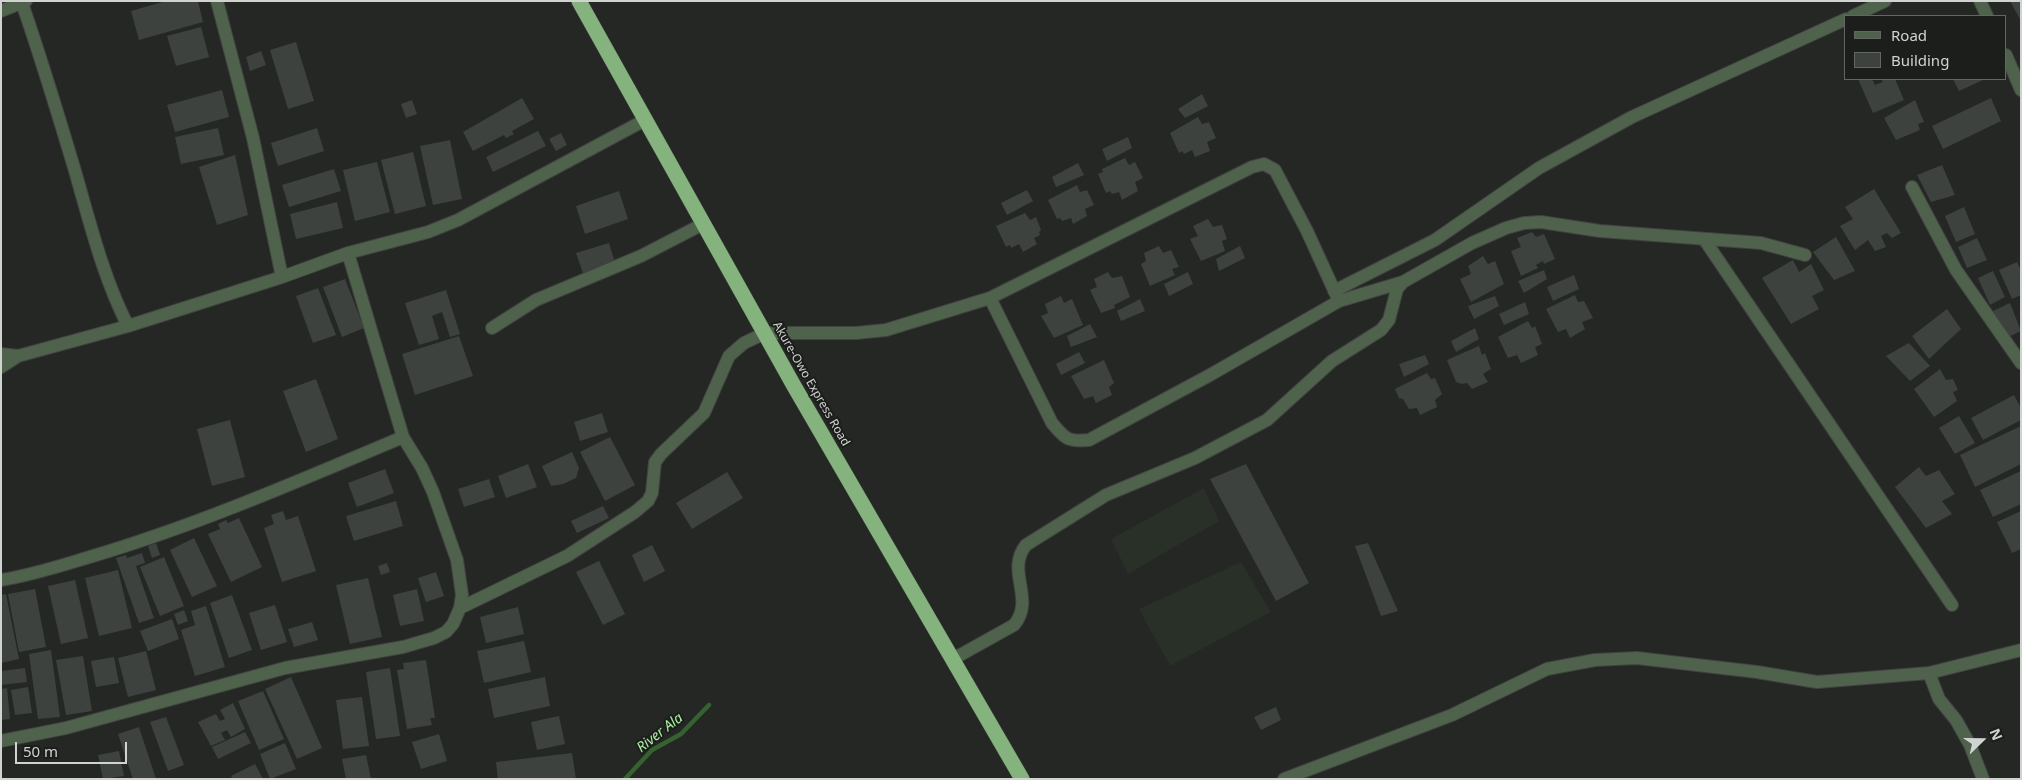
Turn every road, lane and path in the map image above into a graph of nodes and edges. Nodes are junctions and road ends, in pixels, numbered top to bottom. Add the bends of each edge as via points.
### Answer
1 (217, 1) edge
2 (579, 1) edge
3 (1884, 1) edge
4 (1980, 1) edge
5 (24, 2) edge
6 (1, 11) edge
7 (1855, 15) edge
8 (1987, 15) edge
9 (1844, 21) edge
10 (2007, 57) edge
11 (2021, 90) edge
12 (645, 120) junction
13 (1912, 187) dead end
14 (703, 224) junction
15 (1704, 239) junction
16 (348, 253) junction
17 (1805, 255) dead end
18 (282, 277) junction
19 (1403, 282) junction
20 (1337, 296) junction
21 (990, 298) junction
22 (128, 326) junction
23 (492, 328) dead end
24 (765, 333) junction
25 (1, 354) edge
26 (18, 356) junction
27 (2021, 363) edge
28 (1, 367) edge
29 (403, 437) junction
30 (1, 580) edge
31 (1952, 605) dead end
32 (460, 608) junction
33 (2021, 650) edge
34 (953, 659) junction
35 (1929, 673) junction
36 (1, 741) edge
37 (1022, 779) edge
38 (1284, 779) edge
39 (1983, 779) edge

1 - 18 street via 252,138
2 - 12 highway, Akure-Owo Express Road
3 - 7 street
4 - 8 street
5 - 6 street
5 - 22 street via 114,297
9 - 20 street via 1632,117 1539,168 1435,240
10 - 11 street
12 - 14 highway, Akure-Owo Express Road
12 - 16 street via 458,220 428,232
13 - 27 street via 1956,270
14 - 23 street via 642,256 536,300
14 - 24 highway, Akure-Owo Express Road
15 - 17 street via 1761,243
15 - 19 street via 1541,222 1524,223 1472,243
15 - 31 street
16 - 18 street
16 - 29 street
18 - 22 street
19 - 20 street
19 - 34 street via 1397,289 1388,320 1381,330 1332,362 1267,420 1195,458 1106,495 1026,545 1019,554 1018,563 1023,607 1020,618 1014,625
20 - 21 street via 1275,170 1264,164 1252,167
20 - 21 street via 1210,375 1098,436 1074,441 1064,438 1052,423
21 - 24 street via 886,330
22 - 26 street
24 - 32 street via 744,343 729,356 704,413 660,454 655,462 652,493 648,501 567,556
24 - 34 highway, Akure-Owo Express Road
25 - 26 street
26 - 28 street
29 - 30 street via 262,497 131,544
29 - 32 street via 433,492 454,552 462,595
32 - 36 street via 446,632 403,647 285,668 66,728
33 - 35 street
34 - 37 highway, Akure-Owo Express Road
35 - 38 street via 1817,682 1637,658 1595,660 1547,669 1452,715
35 - 39 street via 1939,699 1970,745

